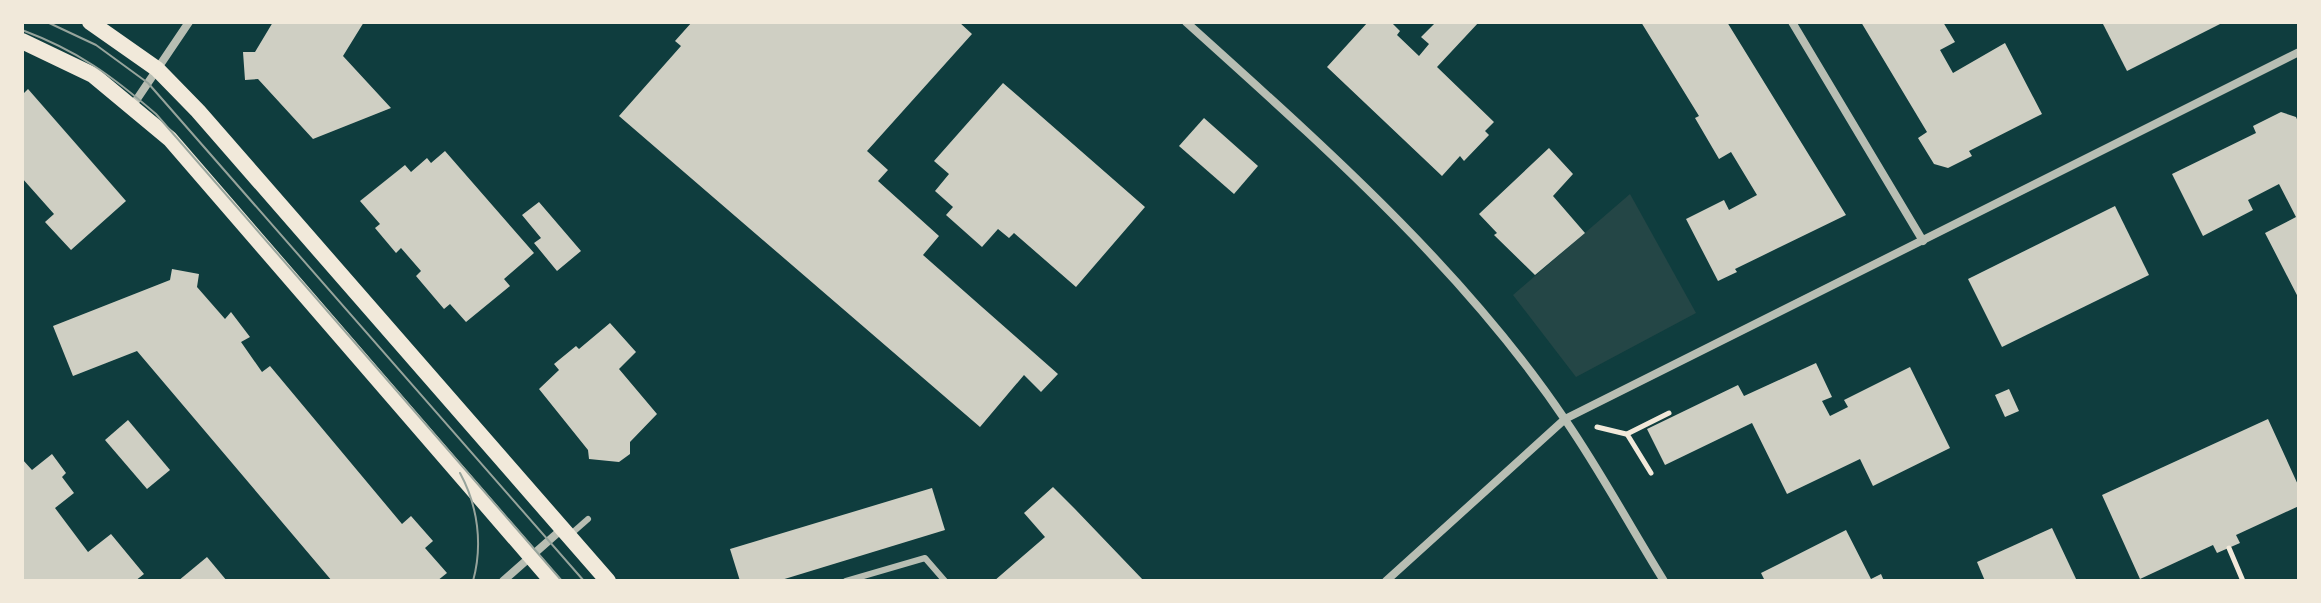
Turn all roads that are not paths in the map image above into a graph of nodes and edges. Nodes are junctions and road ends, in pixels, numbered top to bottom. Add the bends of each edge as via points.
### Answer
1 (90, 22) edge
2 (189, 22) edge
3 (1186, 22) edge
4 (1792, 22) edge
5 (22, 41) edge
6 (2299, 52) edge
7 (157, 69) junction
8 (133, 105) junction
9 (1923, 241) junction
10 (1565, 419) junction
11 (588, 519) dead end
12 (565, 532) junction
13 (531, 557) junction
14 (503, 581) edge
15 (552, 581) edge
16 (608, 581) edge
17 (846, 581) edge
18 (945, 581) edge
19 (1386, 581) edge
20 (1664, 581) edge

1 - 7 main road
2 - 7 street
3 - 10 street via 1359,179 1492,327
4 - 9 street
5 - 8 main road via 93,75
6 - 9 street
7 - 8 street
7 - 12 main road
8 - 13 main road via 170,139
9 - 10 street
10 - 19 street
10 - 20 street
11 - 12 lane
12 - 13 street
12 - 16 main road
13 - 14 street
13 - 15 main road
17 - 18 lane via 925,558

